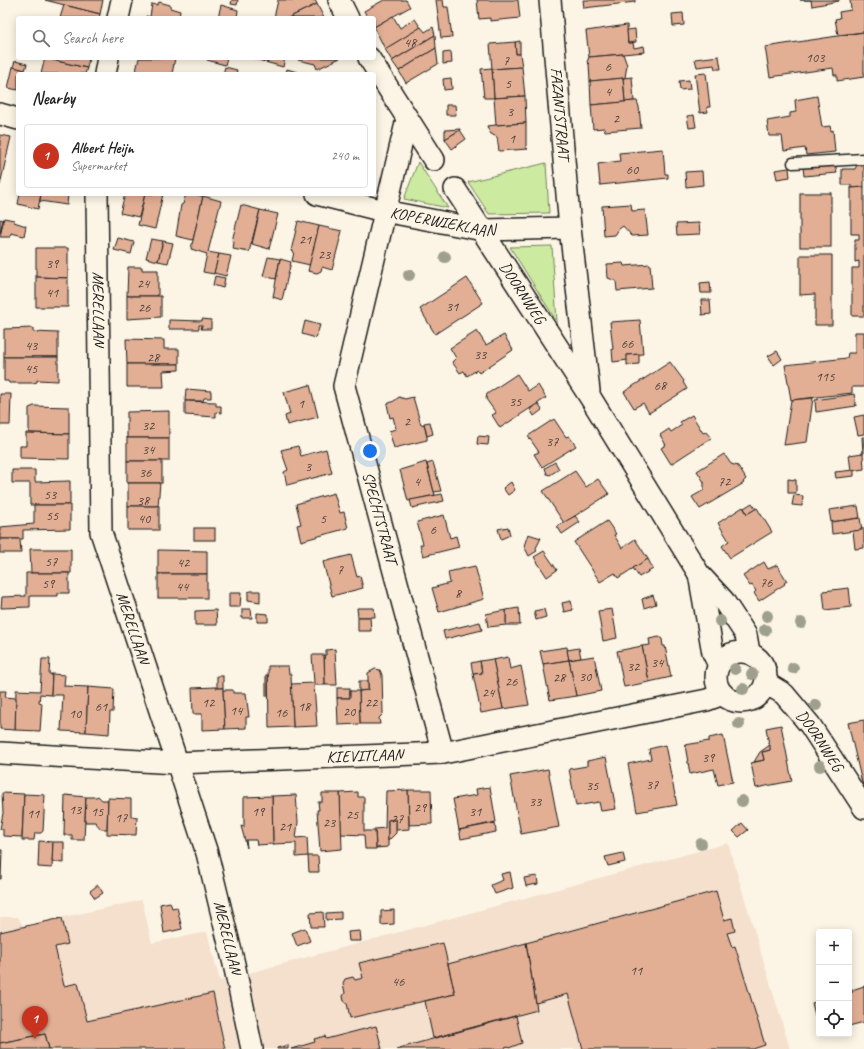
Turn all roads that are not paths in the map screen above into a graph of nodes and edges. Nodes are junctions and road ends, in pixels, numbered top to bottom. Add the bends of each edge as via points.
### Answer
1 (122, 0) edge
2 (339, 0) edge
3 (550, 0) edge
4 (118, 16) edge
5 (347, 16) edge
6 (108, 60) edge
7 (370, 60) edge
8 (105, 72) edge
9 (0, 114) edge
10 (16, 118) edge
11 (407, 119) junction
12 (864, 159) edge
13 (434, 160) dead end
14 (793, 163) dead end
15 (455, 189) dead end
16 (97, 196) edge
17 (326, 196) edge
18 (384, 211) junction
19 (570, 228) junction
20 (483, 230) junction
21 (590, 397) junction
22 (699, 574) junction
23 (749, 652) junction
24 (719, 665) junction
25 (766, 683) junction
26 (723, 694) junction
27 (0, 753) edge
28 (443, 753) junction
29 (176, 764) junction
30 (864, 808) edge
31 (252, 1049) edge

1 - 4 street
2 - 5 street
3 - 19 street, FAZANTSTRAAT
6 - 8 street
7 - 11 street
9 - 10 street
11 - 13 street
11 - 18 street, SPECHTSTRAAT
12 - 14 lane
15 - 20 street, DOORNWEG
16 - 29 street, MERELLAAN via 101,532
17 - 18 street, KOPERWIEKLAAN
18 - 20 street, KOPERWIEKLAAN
18 - 28 street, SPECHTSTRAAT via 344,386
19 - 20 street, KOPERWIEKLAAN
19 - 21 street, DOORNWEG
20 - 21 street, DOORNWEG
21 - 22 street, DOORNWEG
22 - 23 street, DOORNWEG via 723,600 746,635
22 - 24 street, DOORNWEG via 713,653
23 - 24 street via 736,652 725,657
23 - 25 street via 759,658 765,669
24 - 26 street via 716,677
25 - 26 street via 756,697 745,702 733,700
25 - 30 street, DOORNWEG via 784,694 810,725
26 - 28 street, KIEVITLAAN via 707,700
27 - 29 street, KIEVITLAAN
28 - 29 street, KIEVITLAAN
29 - 31 street, MERELLAAN via 207,853

